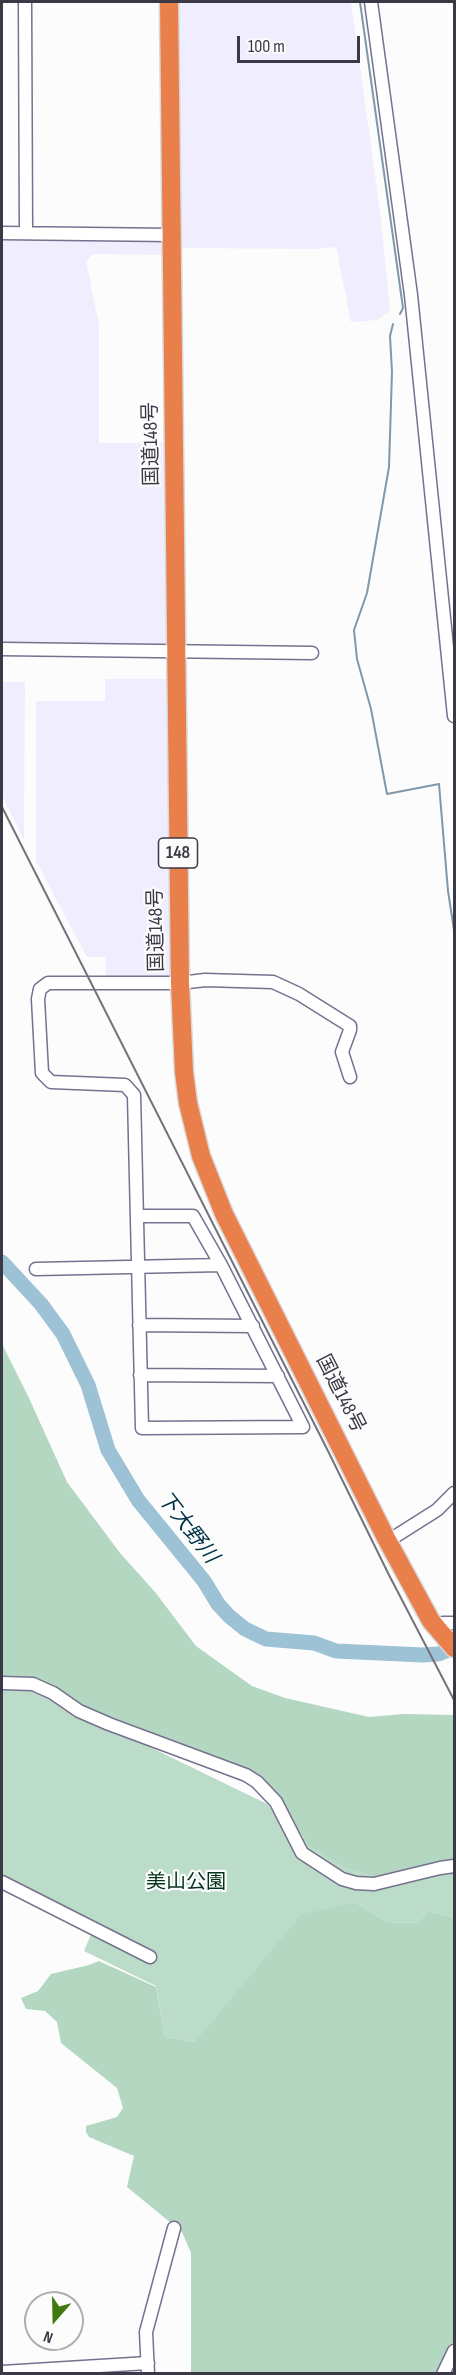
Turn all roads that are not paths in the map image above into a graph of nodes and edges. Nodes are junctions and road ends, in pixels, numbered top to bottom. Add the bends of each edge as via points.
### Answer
1 (25, 2) edge
2 (169, 2) edge
3 (371, 2) edge
4 (2, 233) edge
5 (26, 233) junction
6 (172, 235) junction
7 (2, 649) edge
8 (177, 652) junction
9 (312, 653) dead end
10 (454, 716) edge
11 (180, 983) junction
12 (350, 1077) dead end
13 (138, 1216) junction
14 (221, 1265) junction
15 (137, 1266) junction
16 (36, 1269) dead end
17 (139, 1325) junction
18 (253, 1326) junction
19 (140, 1376) junction
20 (278, 1376) junction
21 (454, 1493) edge
22 (388, 1541) junction
23 (454, 1623) edge
24 (436, 1628) junction
25 (451, 1645) edge
26 (2, 1683) edge
27 (454, 1866) edge
28 (2, 1882) edge
29 (150, 1957) dead end
30 (174, 2228) dead end
31 (454, 2351) edge
32 (148, 2368) edge
33 (2, 2372) edge
34 (443, 2373) edge

1 - 5 street
2 - 6 highway, 国道148号 / 148
3 - 10 street via 411,295
4 - 5 street
5 - 6 street
6 - 8 highway, 国道148号 / 148
7 - 8 street
8 - 9 street
8 - 11 highway, 国道148号 / 148
11 - 12 street via 273,982 299,994 350,1026 342,1052
11 - 13 street via 48,984 40,989 38,999 42,1073 51,1082 125,1085 134,1095
11 - 22 highway, 国道148号 / 148 via 188,1103 211,1185
13 - 14 street via 193,1216
13 - 15 street
14 - 15 street
14 - 18 street
15 - 16 street
15 - 17 street
17 - 18 street
17 - 19 street
18 - 20 street
19 - 20 street
19 - 20 street via 142,1428 303,1427
21 - 22 street via 437,1510
22 - 24 highway, 国道148号 / 148
23 - 24 street
24 - 25 highway, 国道148号 / 148
26 - 27 street via 33,1684 109,1724 246,1775 276,1802 302,1853 342,1879 374,1884
28 - 29 street
30 - 32 street via 147,2330
31 - 34 street
32 - 33 street

